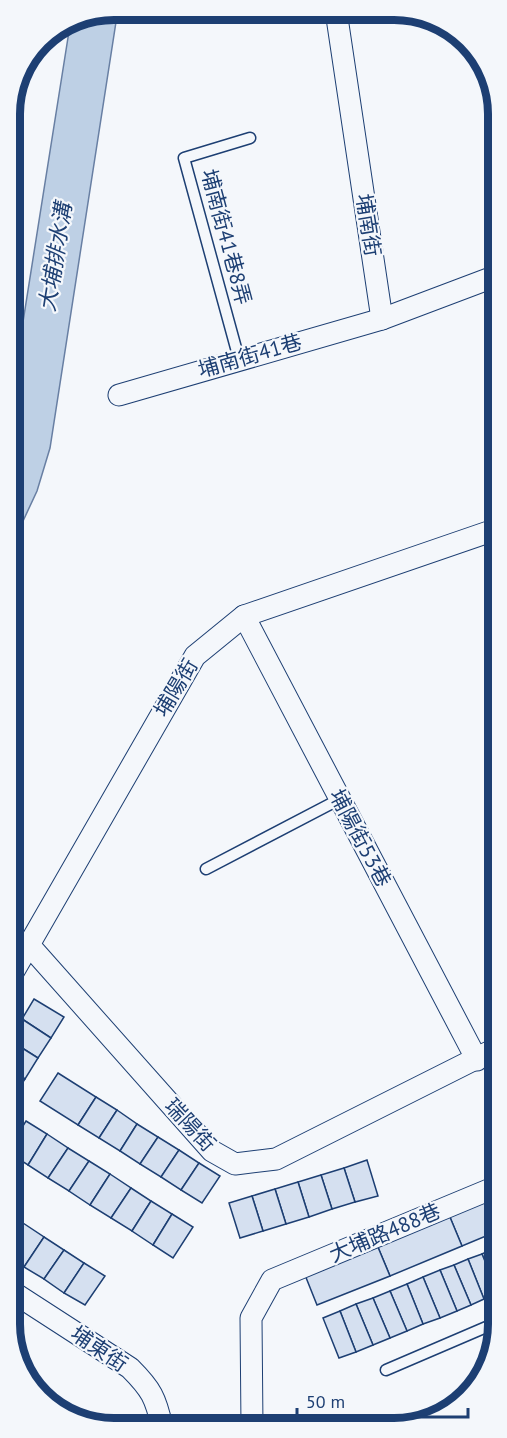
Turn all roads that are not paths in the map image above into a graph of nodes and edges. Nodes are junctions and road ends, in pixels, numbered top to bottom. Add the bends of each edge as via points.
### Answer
1 (337, 20) edge
2 (250, 138) dead end
3 (488, 279) edge
4 (382, 319) junction
5 (239, 359) junction
6 (119, 395) dead end
7 (488, 532) edge
8 (244, 616) junction
9 (340, 799) junction
10 (206, 869) dead end
11 (29, 945) junction
12 (20, 960) edge
13 (487, 1054) edge
14 (477, 1060) junction
15 (487, 1191) edge
16 (20, 1297) edge
17 (487, 1327) edge
18 (386, 1370) dead end
19 (160, 1418) edge
20 (252, 1418) edge

1 - 4 street, 埔南街
2 - 5 lane, 埔南街41巷8弄 via 184,158
3 - 4 street
4 - 5 street, 埔南街41巷
5 - 6 street, 埔南街41巷
7 - 8 street, 埔陽街
8 - 9 street, 埔陽街53巷
8 - 11 street, 埔陽街 via 195,656
9 - 10 lane
9 - 14 street, 埔陽街53巷
11 - 12 street, 埔陽街
11 - 14 street, 瑞陽街 via 212,1151 235,1164 276,1159
13 - 14 street, 瑞陽街
15 - 20 street, 大埔路488巷 via 272,1280 251,1318
16 - 19 street, 埔東街 via 130,1368 147,1384 156,1399
17 - 18 lane

